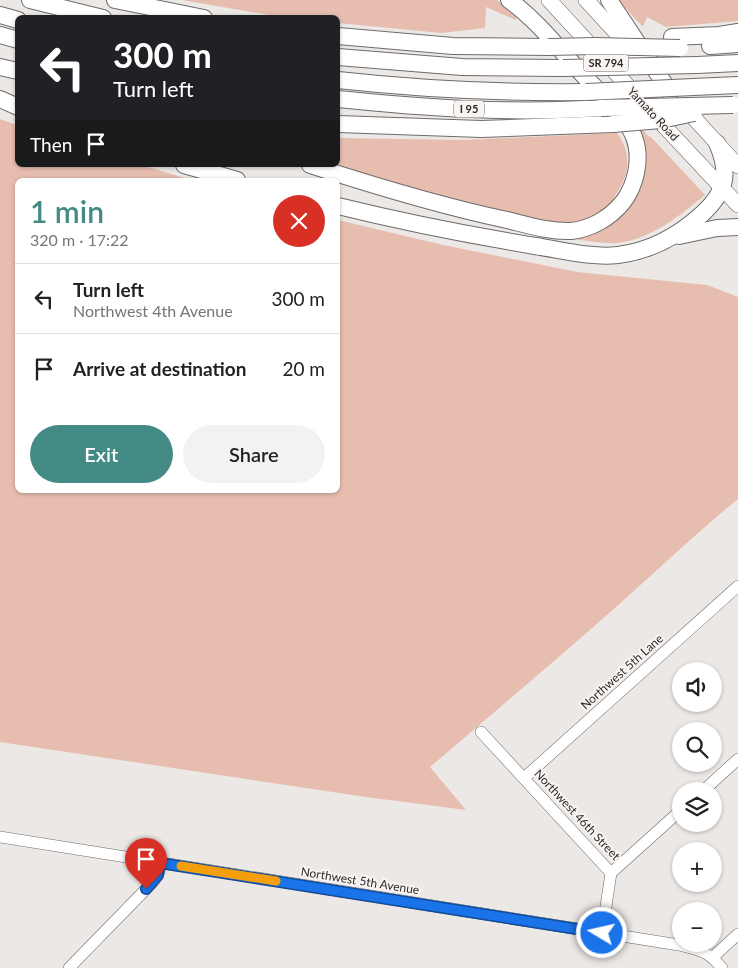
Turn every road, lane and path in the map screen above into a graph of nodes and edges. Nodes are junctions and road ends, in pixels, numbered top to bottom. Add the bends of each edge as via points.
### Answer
1 (30, 0) edge
2 (115, 0) edge
3 (509, 0) edge
4 (548, 0) edge
5 (586, 0) edge
6 (608, 0) edge
7 (0, 15) edge
8 (91, 15) edge
9 (189, 15) edge
10 (15, 19) edge
11 (738, 32) edge
12 (0, 35) edge
13 (340, 36) edge
14 (15, 39) edge
15 (676, 43) junction
16 (738, 44) edge
17 (340, 57) edge
18 (738, 63) edge
19 (0, 67) edge
20 (15, 70) edge
21 (340, 80) edge
22 (738, 85) edge
23 (670, 92) junction
24 (0, 99) edge
25 (340, 99) edge
26 (15, 105) edge
27 (736, 105) edge
28 (0, 111) edge
29 (15, 116) edge
30 (340, 124) edge
31 (717, 143) junction
32 (738, 166) edge
33 (191, 167) edge
34 (317, 167) edge
35 (230, 178) edge
36 (722, 189) junction
37 (738, 205) edge
38 (340, 206) edge
39 (738, 227) edge
40 (670, 239) junction
41 (738, 586) edge
42 (481, 732) dead end
43 (738, 759) edge
44 (524, 778) junction
45 (712, 782) edge
46 (672, 818) edge
47 (0, 837) edge
48 (160, 863) junction
49 (611, 873) junction
50 (602, 933) junction
51 (738, 934) edge
52 (713, 957) junction
53 (69, 968) edge
54 (722, 968) edge

1 - 8 highway
2 - 9 highway
3 - 34 highway via 541,29 617,112 633,136 637,161 634,179 624,200 609,216 581,229 547,229 450,208
4 - 36 main road, Yamato Road / SR 794
5 - 23 main road, SR 794
6 - 23 highway
7 - 10 highway
11 - 15 highway
12 - 14 highway
13 - 15 highway, bridge via 453,46
15 - 16 highway
17 - 18 highway, bridge via 462,67
19 - 20 highway
21 - 22 highway, bridge via 510,92
23 - 31 main road, SR 794
24 - 26 highway
25 - 27 highway, I 95, bridge via 560,111
27 - 30 highway, bridge via 661,120 613,124 489,129
28 - 29 highway
31 - 32 main road, SR 794
31 - 36 highway via 725,166
33 - 35 highway
36 - 37 main road, Yamato Road / SR 794
36 - 40 highway via 710,206
38 - 40 highway via 590,255 633,252
39 - 40 highway via 717,228
41 - 44 street, Northwest 5th Lane
42 - 44 street, Northwest 46th Street
43 - 45 street
44 - 49 street, Northwest 46th Street
46 - 49 street
47 - 48 street, Northwest 5th Avenue
48 - 50 street, Northwest 5th Avenue
48 - 53 street via 153,882
49 - 50 street, Northwest 46th Street
50 - 52 street, Northwest 5th Avenue via 679,945
51 - 52 street
52 - 54 street, Northwest 5th Avenue

